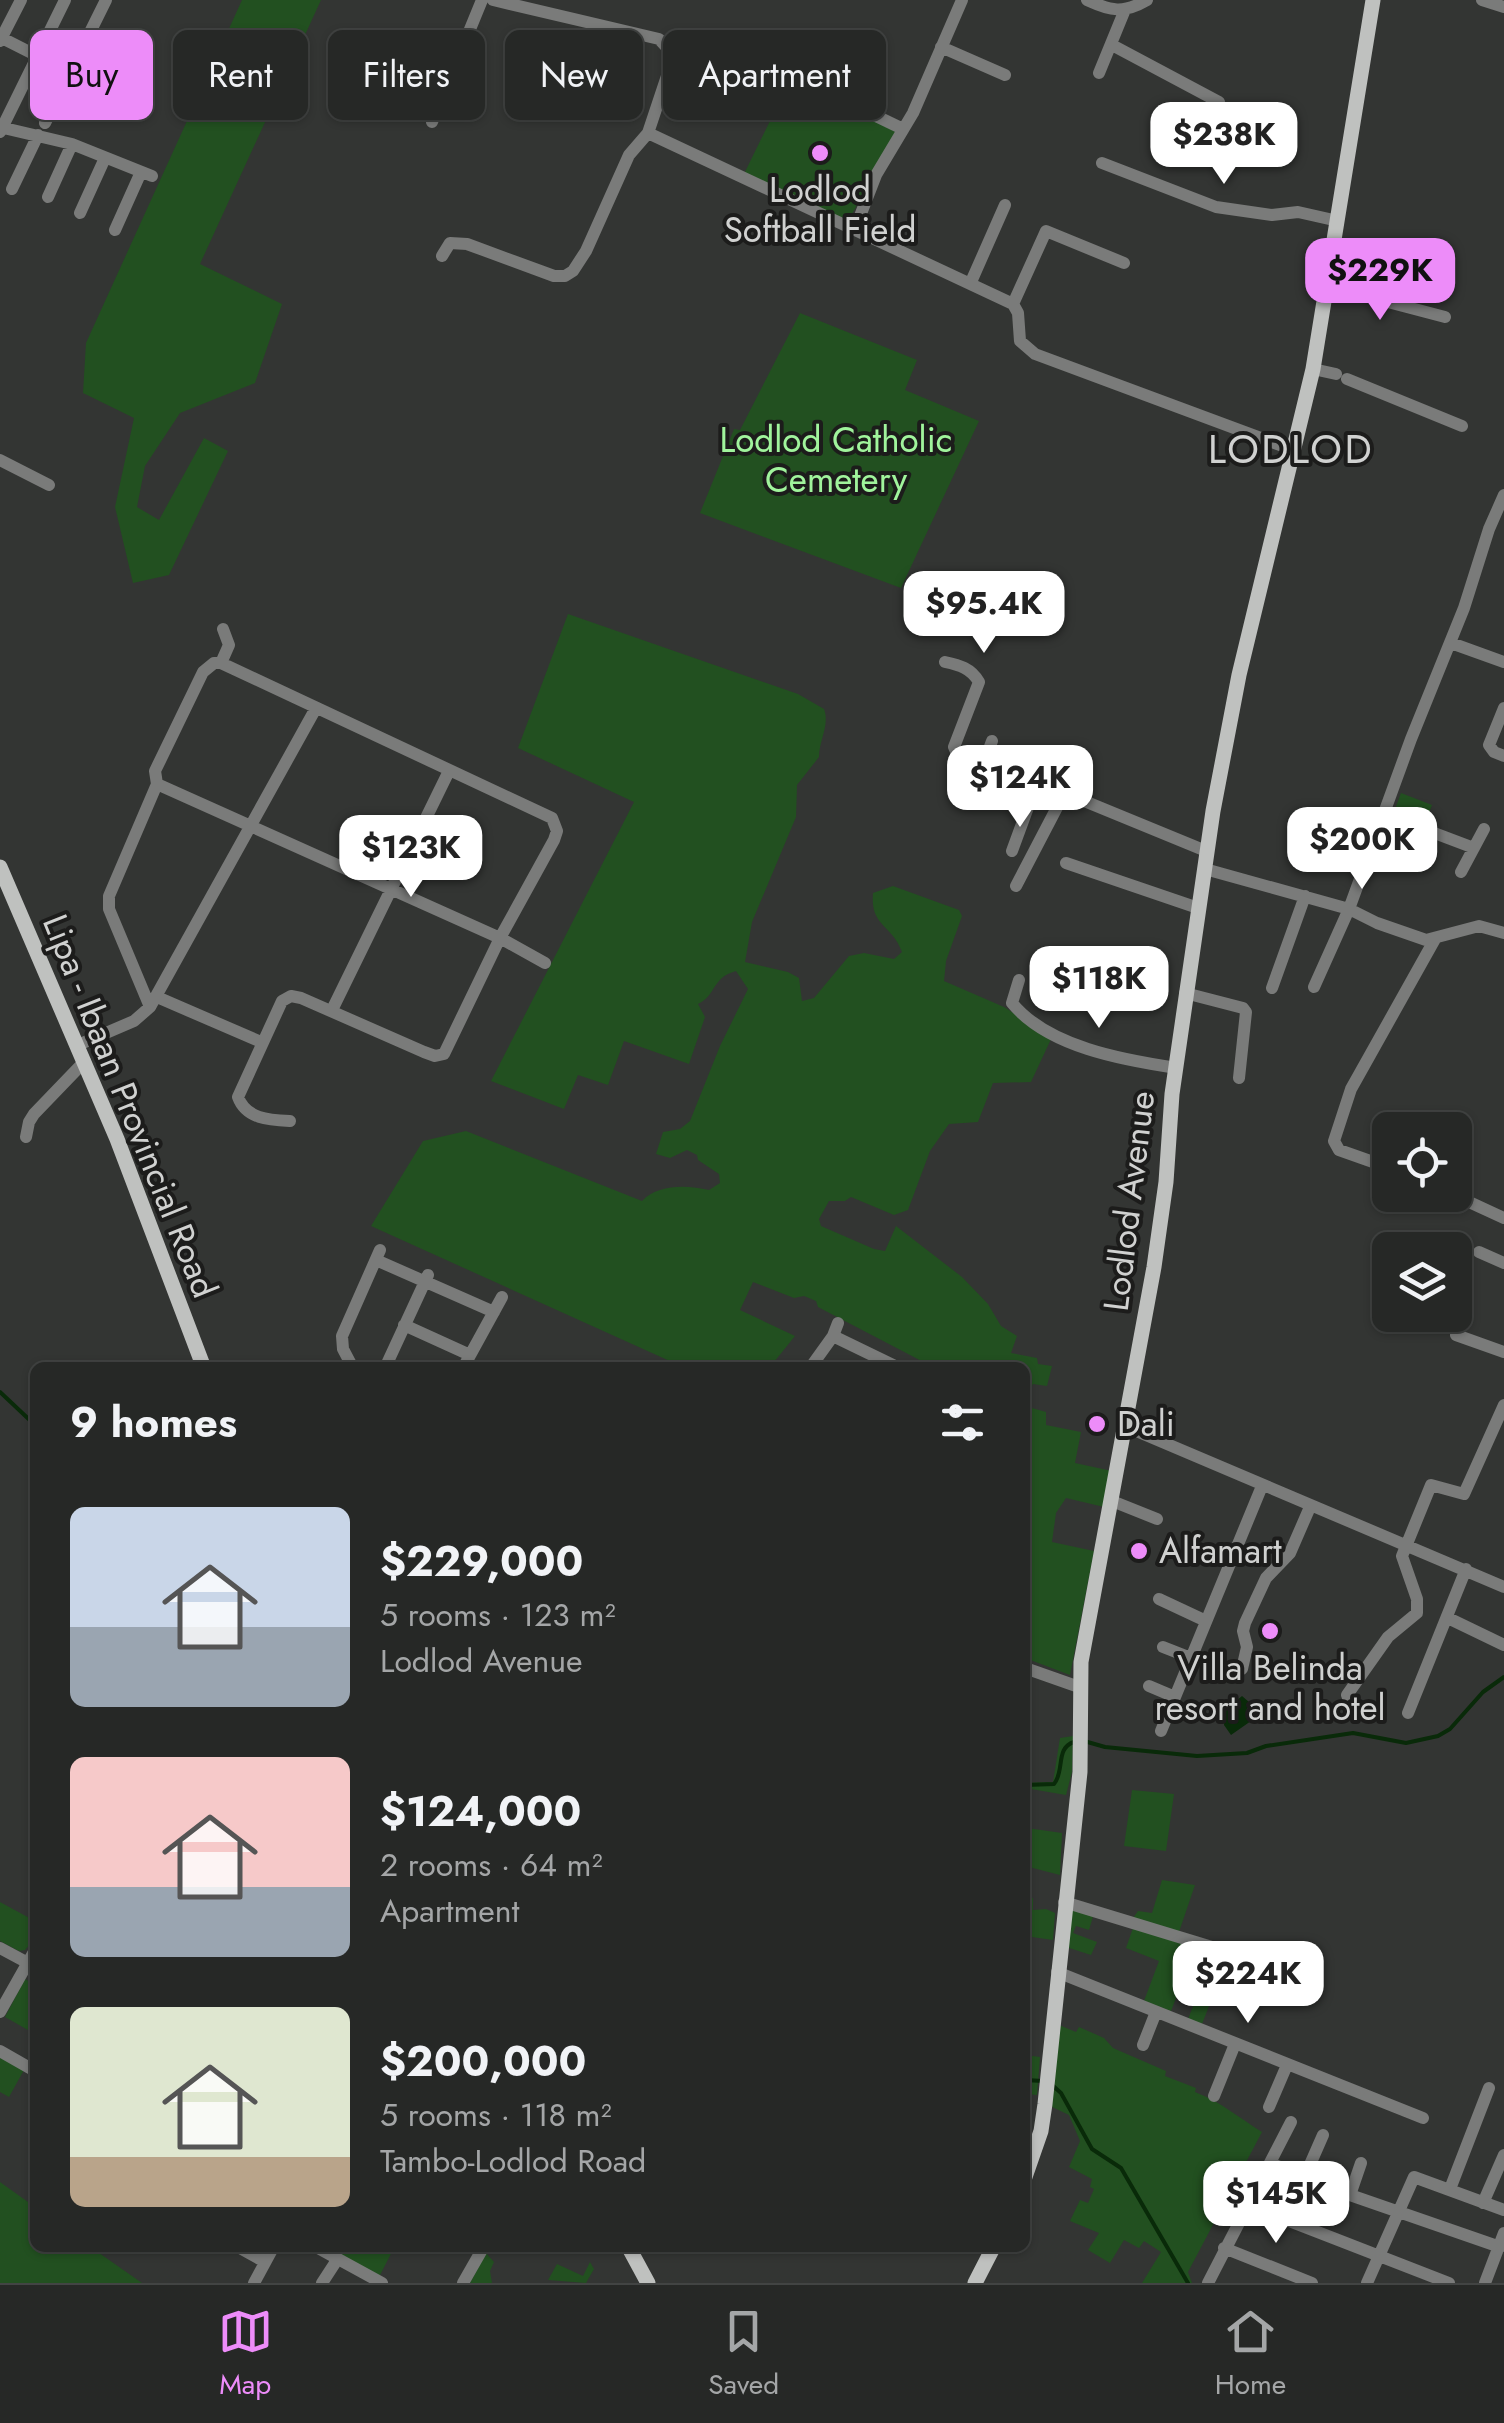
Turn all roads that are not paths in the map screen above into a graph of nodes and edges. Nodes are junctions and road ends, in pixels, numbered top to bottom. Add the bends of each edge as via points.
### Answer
1 (21, 0) edge
2 (65, 0) edge
3 (106, 0) edge
4 (482, 0) edge
5 (493, 0) edge
6 (962, 0) edge
7 (1087, 0) edge
8 (1147, 0) edge
9 (1373, 0) edge
10 (1482, 0) edge
11 (1504, 8) edge
12 (1124, 12) junction
13 (49, 30) edge
14 (91, 30) edge
15 (0, 38) edge
16 (1112, 45) junction
17 (941, 47) junction
18 (30, 53) edge
19 (30, 66) edge
20 (1099, 73) dead end
21 (1005, 75) dead end
22 (1219, 102) dead end
23 (45, 120) edge
24 (884, 120) edge
25 (432, 122) dead end
26 (1, 129) edge
27 (41, 129) junction
28 (903, 129) junction
29 (648, 132) junction
30 (72, 144) junction
31 (106, 158) junction
32 (1102, 163) dead end
33 (12, 189) dead end
34 (48, 198) dead end
35 (1005, 205) dead end
36 (80, 214) dead end
37 (1338, 222) junction
38 (115, 230) dead end
39 (855, 230) junction
40 (442, 256) dead end
41 (1124, 263) dead end
42 (971, 282) junction
43 (1327, 286) junction
44 (1013, 304) junction
45 (1445, 318) dead end
46 (1313, 369) junction
47 (1462, 426) dead end
48 (1292, 450) junction
49 (0, 460) edge
50 (49, 484) dead end
51 (1504, 495) edge
52 (222, 629) dead end
53 (1451, 642) junction
54 (944, 662) dead end
55 (1504, 662) edge
56 (222, 663) junction
57 (316, 708) junction
58 (1504, 708) edge
59 (992, 741) dead end
60 (1504, 756) edge
61 (984, 763) junction
62 (449, 771) junction
63 (1038, 783) junction
64 (157, 784) junction
65 (1064, 794) junction
66 (1384, 814) junction
67 (252, 828) junction
68 (1484, 829) dead end
69 (1474, 848) junction
70 (1012, 851) dead end
71 (1206, 851) junction
72 (1066, 862) dead end
73 (0, 867) edge
74 (1205, 868) junction
75 (1461, 872) dead end
76 (1016, 886) dead end
77 (392, 891) junction
78 (1305, 896) junction
79 (1198, 908) junction
80 (1349, 909) junction
81 (1504, 932) edge
82 (500, 938) junction
83 (1435, 939) junction
84 (545, 963) dead end
85 (1020, 980) dead end
86 (1314, 987) dead end
87 (1272, 988) dead end
88 (1185, 993) junction
89 (154, 1002) junction
90 (332, 1010) junction
91 (261, 1042) junction
92 (78, 1044) junction
93 (85, 1061) junction
94 (1176, 1068) junction
95 (1239, 1078) dead end
96 (290, 1121) dead end
97 (26, 1138) dead end
98 (1372, 1162) edge
99 (1472, 1203) edge
100 (1504, 1218) edge
101 (1479, 1252) dead end
102 (1504, 1263) edge
103 (427, 1277) junction
104 (502, 1297) dead end
105 (494, 1312) junction
106 (404, 1324) junction
107 (1456, 1334) dead end
108 (1504, 1352) edge
109 (466, 1361) edge
110 (202, 1362) edge
111 (350, 1362) edge
112 (388, 1362) edge
113 (814, 1362) edge
114 (879, 1362) edge
115 (1504, 1406) edge
116 (1126, 1427) junction
117 (1262, 1486) junction
118 (1112, 1501) junction
119 (1310, 1506) junction
120 (1156, 1520) dead end
121 (1406, 1545) junction
122 (1466, 1569) junction
123 (1504, 1587) edge
124 (1160, 1599) dead end
125 (1448, 1618) junction
126 (1206, 1621) junction
127 (1504, 1645) edge
128 (1164, 1647) dead end
129 (1191, 1658) junction
130 (1242, 1669) dead end
131 (1030, 1670) edge
132 (1148, 1686) dead end
133 (1079, 1687) junction
134 (1175, 1697) junction
135 (1366, 1712) dead end
136 (1408, 1713) dead end
137 (1161, 1731) dead end
138 (1064, 1902) junction
139 (0, 1948) edge
140 (30, 1959) edge
141 (28, 1963) junction
142 (1274, 1966) dead end
143 (1058, 1972) junction
144 (0, 2012) edge
145 (1156, 2012) junction
146 (1143, 2044) dead end
147 (1235, 2044) junction
148 (0, 2052) edge
149 (1286, 2065) junction
150 (30, 2068) edge
151 (1489, 2088) dead end
152 (1214, 2096) dead end
153 (1269, 2107) dead end
154 (1423, 2118) dead end
155 (1290, 2122) dead end
156 (1323, 2135) dead end
157 (1504, 2155) edge
158 (1030, 2161) edge
159 (1270, 2163) junction
160 (1361, 2163) dead end
161 (1305, 2176) junction
162 (1450, 2189) junction
163 (1350, 2195) junction
164 (1483, 2202) junction
165 (1248, 2206) junction
166 (1504, 2210) edge
167 (1398, 2211) junction
168 (1502, 2240) edge
169 (1224, 2248) junction
170 (247, 2252) edge
171 (271, 2252) edge
172 (327, 2252) edge
173 (481, 2252) edge
174 (631, 2252) edge
175 (991, 2252) edge
176 (1378, 2257) junction
177 (337, 2260) junction
178 (265, 2262) junction
179 (254, 2283) edge
180 (322, 2283) edge
181 (382, 2283) edge
182 (463, 2283) edge
183 (648, 2283) edge
184 (975, 2283) edge
185 (1208, 2283) edge
186 (1312, 2283) edge
187 (1367, 2283) edge
188 (1449, 2283) edge
189 (1486, 2283) edge

1 - 15 street
2 - 13 street
3 - 14 street
4 - 25 street
5 - 29 street via 666,44 666,84
6 - 17 street
7 - 12 street
8 - 12 street
9 - 37 main road, Lodlod Avenue
10 - 11 street
12 - 16 street
15 - 18 street
16 - 20 street
16 - 22 street
17 - 21 street
17 - 28 street
19 - 26 street
23 - 27 street
24 - 28 street
26 - 27 street
27 - 30 street
27 - 33 street
28 - 39 street
29 - 39 street
29 - 40 street via 629,155 586,251 565,276 467,244 450,243
30 - 31 street
30 - 34 street
31 - 36 street
31 - 38 street via 147,174
32 - 37 street via 1216,207 1298,212
35 - 42 street
37 - 43 main road, Lodlod Avenue
39 - 42 street
41 - 44 street via 1046,231
42 - 44 street
43 - 45 street
43 - 46 main road, Lodlod Avenue
44 - 48 street via 1020,341 1035,354
46 - 47 street
46 - 48 main road, Lodlod Avenue
48 - 71 main road, Lodlod Avenue
49 - 50 street
51 - 53 street
52 - 56 street via 228,645
53 - 55 street
53 - 66 street
54 - 61 street via 979,682 954,746 958,755
56 - 57 street
56 - 64 street via 203,672 155,771
57 - 62 street
57 - 67 street
58 - 60 street via 1489,744
59 - 61 street
61 - 63 street
62 - 77 street
62 - 82 street via 556,823 554,840
63 - 65 street
63 - 70 street
64 - 67 street
64 - 89 street via 108,901
65 - 71 street
65 - 76 street
66 - 69 street
66 - 80 street
67 - 77 street
67 - 89 street
68 - 69 street
69 - 75 street
71 - 74 main road, Lodlod Avenue
72 - 79 street
73 - 92 main road, Lipa - Ibaan Provincial Road
74 - 78 street
74 - 79 main road, Lodlod Avenue
77 - 82 street
77 - 90 street
78 - 80 street
78 - 87 street
79 - 88 main road, Lodlod Avenue
80 - 83 street via 1394,930
80 - 86 street
81 - 83 street via 1480,926
82 - 84 street
82 - 90 street via 444,1054 424,1052
83 - 98 street via 1350,1090 1334,1141 1339,1150
85 - 94 street via 1012,1003 1030,1021 1105,1056
88 - 94 main road, Lodlod Avenue
88 - 95 street via 1246,1012
89 - 91 street
89 - 92 street via 126,1025
90 - 91 street via 286,998
91 - 96 street via 239,1101 262,1118
92 - 93 main road, Lipa - Ibaan Provincial Road
93 - 97 street via 34,1114
93 - 110 main road, Lipa - Ibaan Provincial Road
94 - 116 main road, Lodlod Avenue via 1154,1267
99 - 100 street
101 - 102 street
103 - 105 street
103 - 106 street
103 - 111 street via 378,1255 342,1336
104 - 105 street
105 - 109 street
106 - 109 street
106 - 112 street
107 - 108 street
113 - 114 street via 835,1330
115 - 121 street via 1464,1494 1431,1485
116 - 117 street
116 - 118 main road, Lodlod Avenue
117 - 119 street
117 - 126 street
118 - 120 street
118 - 133 main road, Lodlod Avenue
119 - 121 street
119 - 130 street via 1293,1548 1266,1578 1244,1623 1248,1647
121 - 122 street
121 - 135 street via 1402,1563 1418,1610 1388,1637 1349,1691 1350,1704
122 - 123 street
122 - 125 street
124 - 126 street
125 - 127 street
125 - 136 street
126 - 129 street
128 - 129 street
129 - 134 street
131 - 133 street
132 - 134 street
133 - 138 main road, Lodlod Avenue via 1080,1751
134 - 137 street
138 - 142 street
138 - 143 main road, Lodlod Avenue
139 - 141 street
140 - 141 street
141 - 144 street
143 - 145 street
143 - 158 main road, Lodlod Avenue via 1042,2124
145 - 146 street
145 - 147 street
147 - 149 street
147 - 152 street
148 - 150 street
149 - 153 street
149 - 154 street
151 - 162 street
155 - 159 street
156 - 161 street
157 - 164 street
159 - 161 street
159 - 165 street
160 - 163 street
161 - 163 street
162 - 164 street
162 - 167 street via 1414,2177
163 - 167 street
164 - 166 street
165 - 169 street
165 - 176 street
167 - 168 street
167 - 176 street
168 - 189 street
169 - 185 street
169 - 186 street
170 - 178 street
171 - 178 street
172 - 177 street
173 - 182 street
174 - 183 main road
175 - 184 main road
176 - 187 street
176 - 188 street
177 - 180 street
177 - 181 street
178 - 179 street

